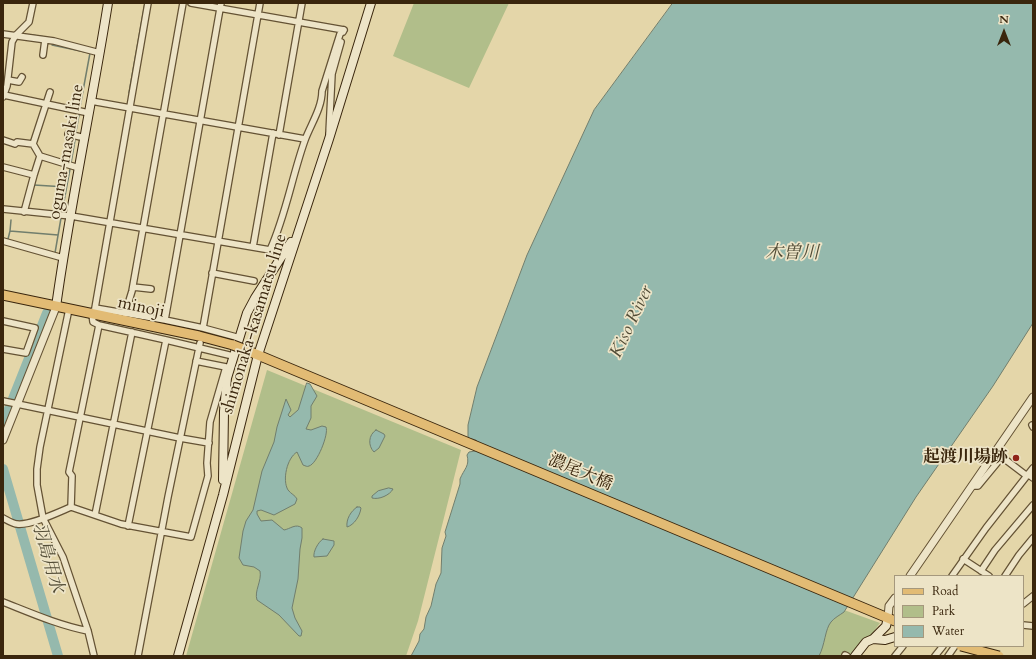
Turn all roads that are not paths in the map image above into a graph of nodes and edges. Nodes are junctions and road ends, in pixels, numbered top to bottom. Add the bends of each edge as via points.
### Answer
1 (33, 3) edge
2 (108, 3) edge
3 (148, 3) edge
4 (183, 3) edge
5 (191, 3) edge
6 (260, 3) edge
7 (302, 3) edge
8 (371, 3) edge
9 (221, 5) edge
10 (258, 14) junction
11 (299, 22) junction
12 (344, 30) junction
13 (3, 34) edge
14 (16, 35) junction
15 (45, 40) junction
16 (100, 53) junction
17 (44, 54) dead end
18 (22, 77) dead end
19 (8, 80) junction
20 (50, 92) dead end
21 (3, 96) edge
22 (91, 101) junction
23 (46, 104) junction
24 (130, 108) junction
25 (89, 113) junction
26 (164, 114) junction
27 (201, 121) junction
28 (239, 127) junction
29 (273, 133) junction
30 (68, 134) dead end
31 (279, 135) junction
32 (85, 138) junction
33 (305, 139) junction
34 (329, 139) junction
35 (3, 140) edge
36 (33, 144) junction
37 (40, 156) junction
38 (3, 167) edge
39 (79, 168) junction
40 (34, 175) junction
41 (3, 209) edge
42 (24, 212) junction
43 (71, 216) junction
44 (301, 221) junction
45 (109, 222) junction
46 (144, 228) junction
47 (181, 234) junction
48 (3, 241) edge
49 (218, 241) junction
50 (253, 247) junction
51 (63, 258) junction
52 (212, 273) junction
53 (254, 281) dead end
54 (133, 287) junction
55 (151, 289) dead end
56 (3, 296) edge
57 (56, 307) junction
58 (69, 309) junction
59 (93, 311) junction
60 (125, 314) junction
61 (165, 320) junction
62 (3, 321) edge
63 (99, 325) junction
64 (37, 328) junction
65 (203, 328) junction
66 (46, 330) junction
67 (132, 332) junction
68 (240, 338) junction
69 (166, 340) junction
70 (199, 345) junction
71 (3, 349) edge
72 (233, 356) junction
73 (258, 356) junction
74 (269, 360) joint
75 (196, 361) junction
76 (1033, 397) edge
77 (6, 401) edge
78 (16, 403) junction
79 (47, 410) junction
80 (80, 416) junction
81 (112, 424) junction
82 (147, 431) junction
83 (180, 438) junction
84 (3, 440) edge
85 (209, 443) junction
86 (1033, 468) edge
87 (1029, 476) edge
88 (972, 486) junction
89 (223, 495) junction
90 (1033, 505) edge
91 (71, 507) junction
92 (95, 515) junction
93 (3, 518) edge
94 (43, 518) junction
95 (128, 526) junction
96 (161, 532) junction
97 (1033, 538) edge
98 (963, 559) junction
99 (981, 571) junction
100 (911, 575) edge
101 (953, 575) edge
102 (987, 575) edge
103 (1006, 575) edge
104 (1033, 596) edge
105 (894, 600) edge
106 (3, 602) edge
107 (1024, 603) edge
108 (887, 618) edge
109 (88, 631) junction
110 (894, 637) edge
111 (873, 639) junction
112 (902, 647) edge
113 (942, 647) edge
114 (954, 647) edge
115 (965, 647) edge
116 (989, 647) edge
117 (94, 656) edge
118 (138, 656) edge
119 (178, 656) edge
120 (855, 656) edge
121 (895, 656) edge
122 (935, 656) edge
123 (948, 656) edge
124 (982, 656) edge
125 (999, 656) edge

1 - 14 street via 29,22
2 - 16 main road, oguma-masaki line
3 - 24 street
4 - 26 street
5 - 9 street
6 - 10 street
7 - 11 street
8 - 34 main road, shimonaka-kasamatsu line
9 - 10 street
9 - 27 street
10 - 11 street
10 - 28 street
11 - 12 street
11 - 31 street
12 - 33 street via 340,34 322,98
12 - 34 street via 332,74
13 - 14 street
14 - 15 street
14 - 19 street via 12,42
15 - 16 street
15 - 17 street
16 - 22 main road, oguma-masaki line
18 - 19 street via 20,82
19 - 21 street
20 - 23 street
21 - 23 street
22 - 24 street
22 - 25 main road, oguma-masaki line
23 - 25 street
23 - 36 street via 43,125
24 - 26 street
24 - 45 street
25 - 32 main road, oguma-masaki line
26 - 27 street
26 - 46 street
27 - 28 street
27 - 47 street
28 - 29 street
28 - 49 street
29 - 31 street
29 - 50 street
30 - 32 street
31 - 33 street
32 - 39 main road, oguma-masaki line
33 - 50 street via 270,250
34 - 44 main road, shimonaka-kasamatsu line
35 - 36 street via 15,144
36 - 37 street
37 - 39 street
37 - 40 street
38 - 40 street
39 - 43 main road, oguma-masaki line
40 - 42 street
41 - 42 street
42 - 43 street
43 - 45 street
43 - 51 main road, oguma-masaki line
44 - 68 main road via 289,246 247,313
44 - 73 main road, shimonaka-kasamatsu line
45 - 46 street
45 - 59 street
46 - 47 street
46 - 54 street
47 - 49 street
47 - 61 street
48 - 51 street
49 - 50 street
49 - 52 street
51 - 57 main road, oguma-masaki line
52 - 53 street
52 - 65 street
54 - 55 street
54 - 60 street
56 - 57 main road, minoji
57 - 58 main road, minoji
57 - 66 street
58 - 59 main road, minoji
58 - 79 street
59 - 60 street
59 - 63 street via 93,322
59 - 73 main road, minoji, bridge via 233,345
60 - 61 street
61 - 65 street
62 - 64 street
63 - 67 street
63 - 80 street
64 - 66 street
64 - 71 street via 26,353
65 - 68 street
66 - 78 street
67 - 69 street
67 - 81 street
68 - 72 main road
69 - 70 street
69 - 82 street
70 - 72 street
70 - 75 street
72 - 89 main road via 227,378 225,405
73 - 74 main road, minoji
73 - 89 main road, shimonaka-kasamatsu line
74 - 108 main road, 濃尾大橋
75 - 83 street
75 - 85 street via 226,367 210,422
76 - 88 street
77 - 78 street
78 - 79 street
78 - 84 street
79 - 80 street
79 - 94 street via 37,469
80 - 81 street
80 - 91 street via 69,472 72,476
81 - 82 street
81 - 92 street
82 - 83 street
82 - 95 street
83 - 85 street
83 - 96 street
85 - 96 street via 208,476 191,537
86 - 87 street
87 - 88 street via 1002,457 978,486
87 - 98 street
88 - 100 street
89 - 119 main road, shimonaka-kasamatsu line
90 - 99 street
91 - 92 street
91 - 94 street
92 - 95 street
93 - 94 street via 18,524
94 - 109 street via 63,558
95 - 96 street
96 - 118 street
97 - 103 street
98 - 99 street
98 - 101 street
99 - 102 street
104 - 107 street
105 - 108 street
106 - 109 street via 53,622
108 - 111 main road via 886,626
109 - 117 street
110 - 111 main road
111 - 120 main road via 866,642
112 - 121 street
113 - 122 street
114 - 123 street
115 - 125 main road, bridge
116 - 124 street

